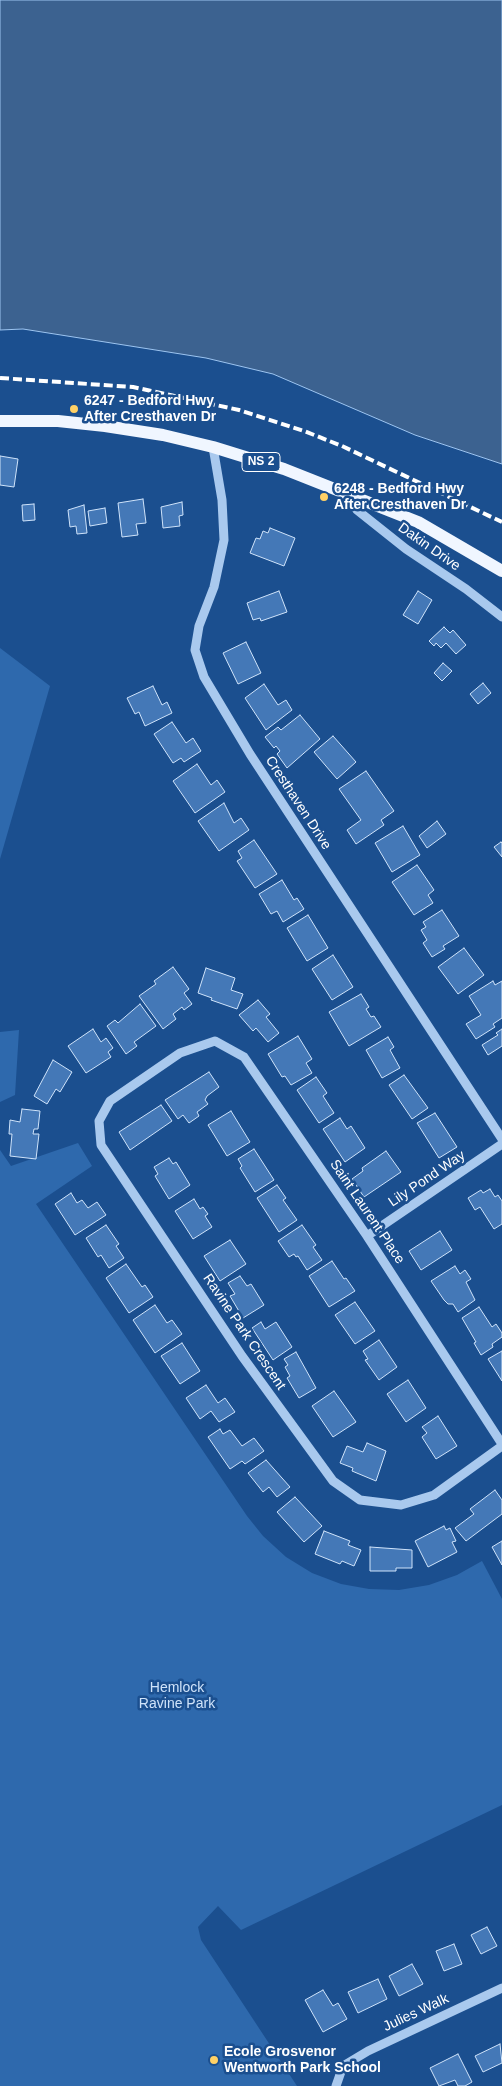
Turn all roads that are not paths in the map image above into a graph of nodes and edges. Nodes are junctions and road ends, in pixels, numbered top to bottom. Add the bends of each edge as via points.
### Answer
1 (0, 421) edge
2 (213, 447) junction
3 (347, 493) junction
4 (502, 571) edge
5 (502, 618) edge
6 (180, 1053) joint
7 (502, 1139) edge
8 (502, 1144) edge
9 (367, 1236) junction
10 (502, 1445) edge
11 (502, 1988) edge
12 (336, 2086) edge

1 - 2 main road, NS 2 via 58,421 105,426
2 - 3 main road, NS 2
2 - 7 street, Cresthaven Drive via 222,500 224,540 214,586 199,626 196,650 204,677 250,754
3 - 4 main road, NS 2 via 418,522
3 - 5 street, Dakin Drive via 357,510
6 - 9 street, Saint Laurent Place via 215,1041 244,1057
6 - 10 street, Ravine Park Crescent via 110,1101 99,1121 101,1145 242,1356 333,1481 360,1500 401,1505 434,1495
8 - 9 street, Lily Pond Way
9 - 10 street, Saint Laurent Place
11 - 12 street, Julies Walk via 368,2051 343,2066

